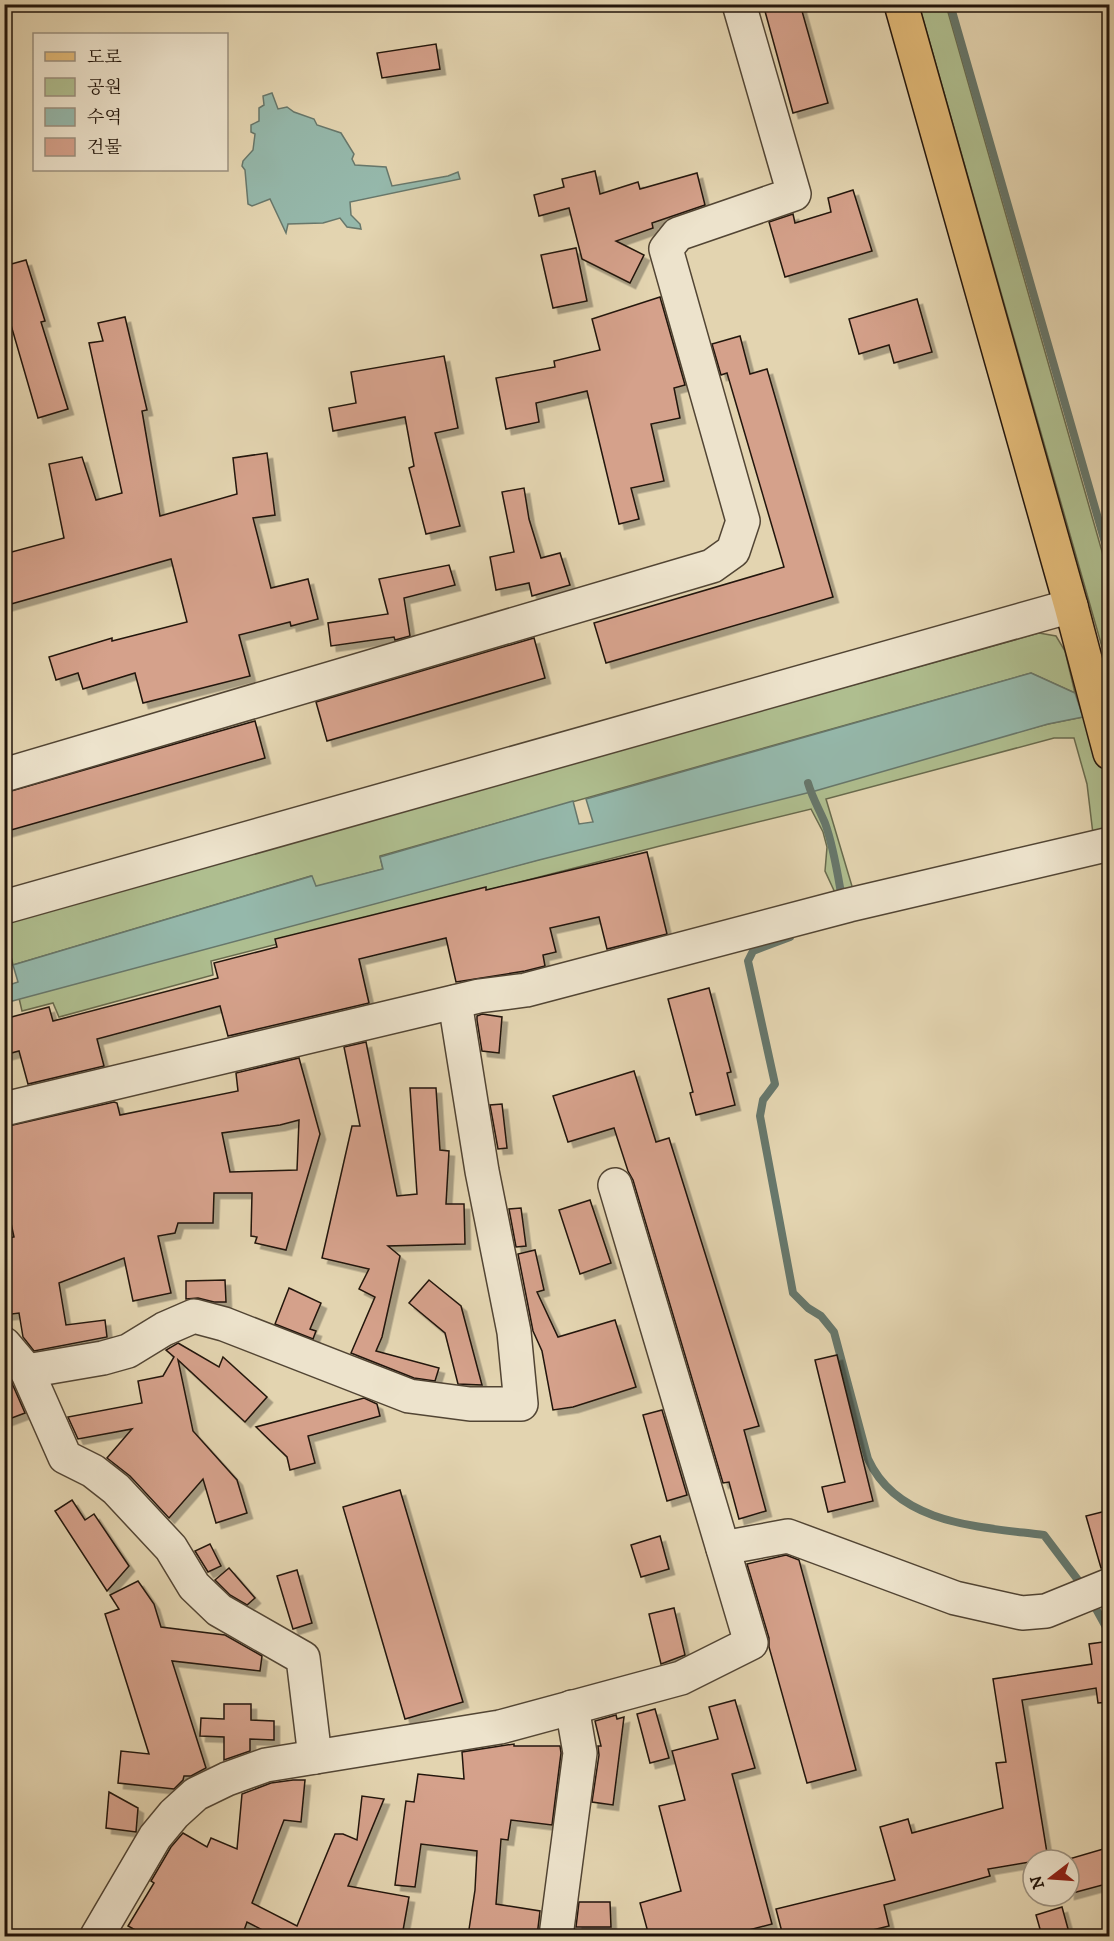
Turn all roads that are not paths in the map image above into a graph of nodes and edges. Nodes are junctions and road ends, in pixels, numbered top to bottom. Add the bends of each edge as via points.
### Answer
1 (739, 4) edge
2 (901, 4) edge
3 (1071, 606) junction
4 (1110, 753) edge
5 (4, 775) edge
6 (1110, 844) edge
7 (4, 907) edge
8 (456, 1002) junction
9 (4, 1109) edge
10 (615, 1185) dead end
11 (4, 1344) edge
12 (27, 1371) junction
13 (723, 1548) junction
14 (1110, 1585) edge
15 (572, 1707) junction
16 (315, 1757) junction
17 (97, 1936) edge
18 (556, 1936) edge

1 - 5 street via 794,194 678,234 666,249 743,521 733,551 712,566
2 - 3 main road
3 - 4 main road
3 - 7 street
6 - 8 street via 849,905 526,990
8 - 9 street
8 - 12 street via 482,1171 514,1332 521,1404 470,1404 409,1396 194,1316 128,1351
10 - 13 street
11 - 12 street
12 - 16 street via 65,1457 93,1471 116,1489 171,1548 194,1586 219,1610 303,1658
13 - 14 street via 788,1536 955,1598 1022,1613 1046,1611
13 - 15 street via 751,1643 681,1678
15 - 16 street via 500,1727
15 - 18 street via 580,1753
16 - 17 street via 267,1765 196,1794 154,1837

